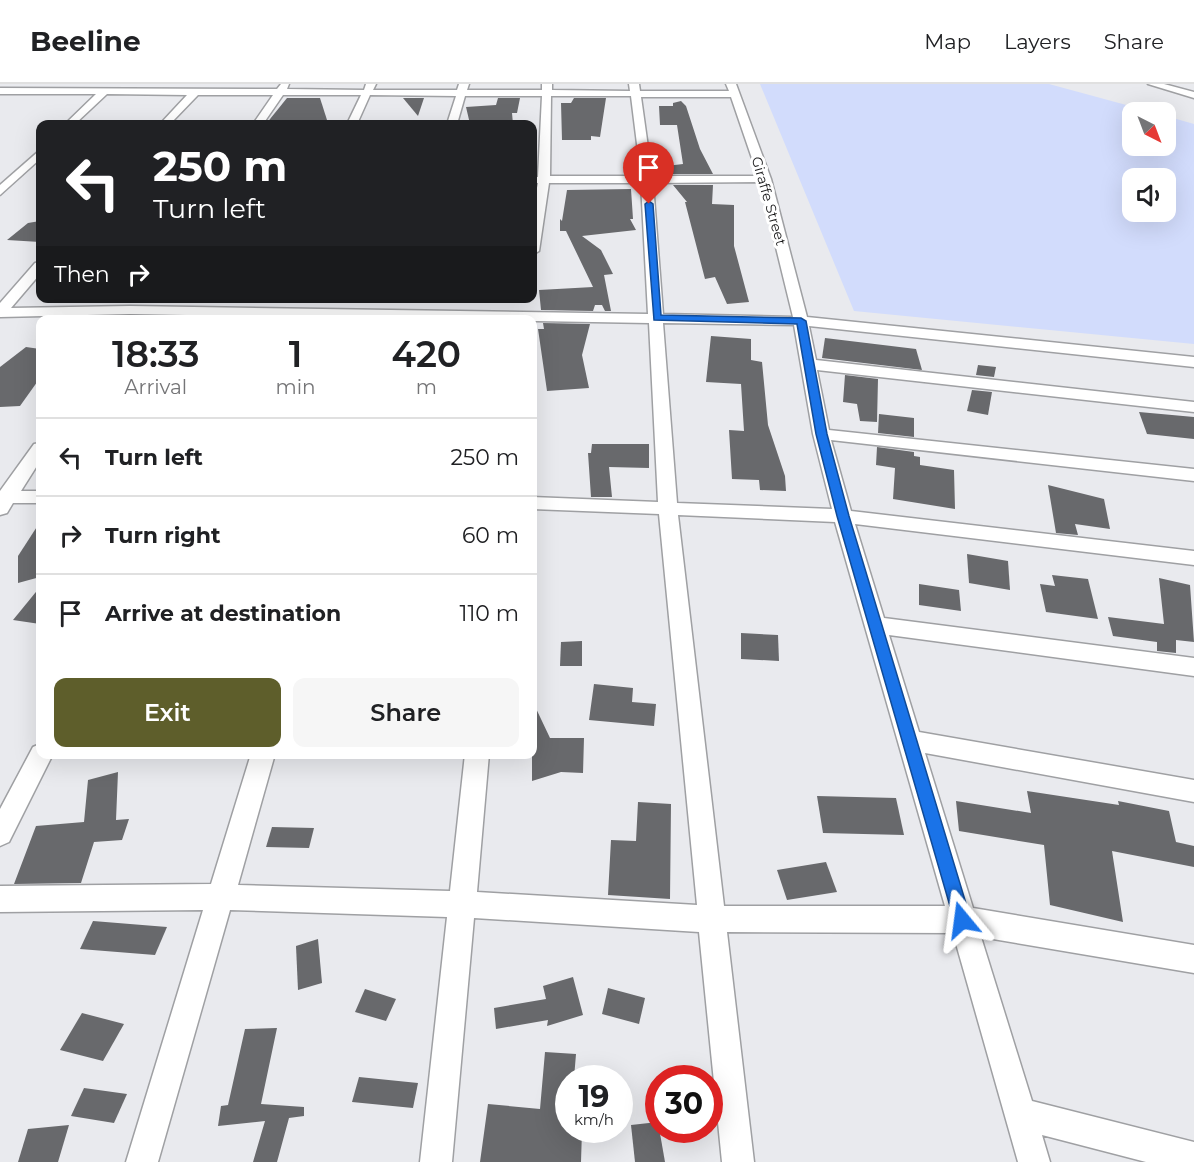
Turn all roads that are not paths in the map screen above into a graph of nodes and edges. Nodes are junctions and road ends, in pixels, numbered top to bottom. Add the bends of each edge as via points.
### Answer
1 (71, 84) edge
2 (159, 84) edge
3 (215, 84) edge
4 (1153, 84) edge
5 (282, 88) edge
6 (369, 88) edge
7 (463, 88) edge
8 (547, 88) edge
9 (634, 89) edge
10 (732, 89) edge
11 (0, 91) edge
12 (14, 91) junction
13 (62, 92) junction
14 (104, 92) junction
15 (150, 92) junction
16 (194, 93) junction
17 (208, 93) junction
18 (1194, 95) edge
19 (0, 103) edge
20 (74, 120) edge
21 (169, 120) edge
22 (261, 120) edge
23 (354, 120) edge
24 (453, 120) edge
25 (36, 157) edge
26 (0, 179) edge
27 (13, 179) junction
28 (32, 179) dead end
29 (765, 179) junction
30 (538, 180) edge
31 (647, 181) junction
32 (0, 191) edge
33 (36, 271) edge
34 (130, 309) edge
35 (0, 313) edge
36 (241, 315) edge
37 (537, 318) edge
38 (657, 318) junction
39 (801, 321) junction
40 (1194, 362) edge
41 (807, 364) junction
42 (1194, 407) edge
43 (821, 434) junction
44 (36, 454) edge
45 (1194, 476) edge
46 (36, 497) edge
47 (3, 501) edge
48 (537, 503) edge
49 (668, 509) junction
50 (843, 516) junction
51 (1194, 558) edge
52 (877, 625) junction
53 (1194, 667) edge
54 (911, 741) junction
55 (38, 759) edge
56 (261, 759) edge
57 (476, 759) edge
58 (1194, 791) edge
59 (0, 834) edge
60 (220, 897) junction
61 (0, 899) edge
62 (462, 903) junction
63 (713, 919) junction
64 (962, 920) junction
65 (1194, 959) edge
66 (1020, 1113) junction
67 (1194, 1158) edge
68 (142, 1162) edge
69 (436, 1162) edge
70 (738, 1162) edge
71 (1034, 1162) edge

1 - 13 street
2 - 15 street
3 - 17 street
4 - 18 street
5 - 6 street
5 - 17 street
5 - 22 street
6 - 7 street
6 - 23 street
7 - 8 street
7 - 24 street
8 - 9 street
8 - 30 street
9 - 10 street
9 - 31 street
10 - 29 street, Giraffe Street
11 - 12 street
12 - 13 street
12 - 19 street
13 - 14 street
14 - 15 street
14 - 20 street
15 - 16 street
16 - 17 street
16 - 21 street
25 - 27 street
26 - 27 street
27 - 28 street
27 - 32 street
29 - 31 street
29 - 39 street, Giraffe Street
30 - 31 street
31 - 38 street
33 - 35 street
34 - 35 street
34 - 36 street
37 - 38 street
38 - 39 street
38 - 49 street
39 - 40 street
39 - 41 street, Giraffe Street
41 - 42 street
41 - 43 street, Giraffe Street
43 - 45 street
43 - 50 street, Giraffe Street
44 - 47 street
46 - 47 street
48 - 49 street
49 - 50 street
49 - 63 street
50 - 51 street
50 - 52 street, Giraffe Street
52 - 53 street
52 - 54 street, Giraffe Street
54 - 58 street
54 - 64 street, Giraffe Street
55 - 59 street
56 - 60 street
57 - 62 street
60 - 61 street
60 - 62 street
60 - 68 street
62 - 63 street
62 - 69 street
63 - 64 street
63 - 70 street
64 - 65 street
64 - 66 street, Giraffe Street
66 - 67 street
66 - 71 street, Giraffe Street

